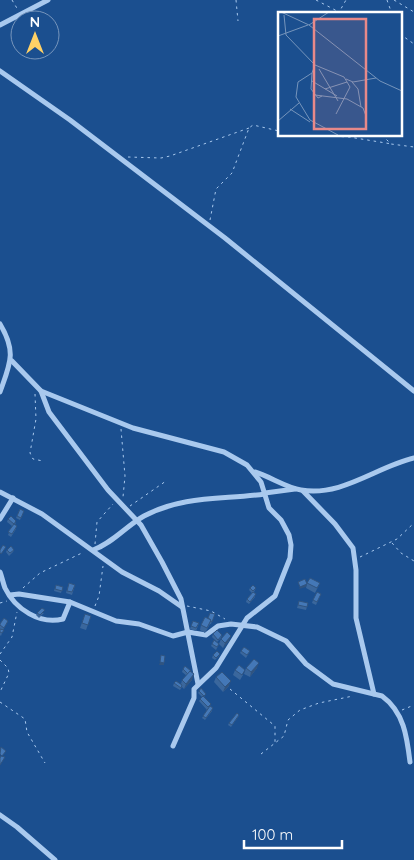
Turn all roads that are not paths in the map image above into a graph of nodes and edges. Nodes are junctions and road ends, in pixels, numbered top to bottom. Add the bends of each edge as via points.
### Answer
1 (48, 0) edge
2 (0, 25) edge
3 (0, 71) edge
4 (0, 324) edge
5 (12, 361) junction
6 (42, 391) junction
7 (414, 391) edge
8 (0, 392) edge
9 (414, 458) edge
10 (253, 472) junction
11 (296, 489) junction
12 (303, 491) junction
13 (0, 492) edge
14 (265, 493) junction
15 (13, 498) junction
16 (0, 519) edge
17 (137, 521) junction
18 (94, 550) junction
19 (0, 572) edge
20 (10, 595) junction
21 (70, 602) junction
22 (182, 606) junction
23 (242, 624) junction
24 (188, 632) junction
25 (198, 684) junction
26 (374, 694) junction
27 (173, 746) dead end
28 (410, 762) dead end
29 (0, 815) edge
30 (55, 860) edge

1 - 2 street
3 - 7 street via 209,226
4 - 5 street
5 - 6 street
5 - 8 street
6 - 10 street via 120,423 224,452 238,458
6 - 17 street via 49,412 117,501
9 - 12 street via 386,466 363,479 336,488
10 - 11 street
10 - 14 street
11 - 12 street
11 - 14 street
12 - 26 street via 353,548 357,625
13 - 15 street
14 - 17 street via 197,499 156,511
14 - 23 street via 269,508 289,535 292,545 290,558 276,596
15 - 16 street
15 - 18 street
17 - 18 street
17 - 22 street via 177,589
18 - 22 street via 122,572
19 - 20 street
20 - 21 street
20 - 21 street via 36,618 53,620 63,619
21 - 24 street via 116,621 139,624 173,636
22 - 24 street
23 - 24 street via 218,626 206,635
23 - 25 street via 220,662
23 - 26 street via 281,638 306,664 333,684
24 - 25 street
25 - 27 street
26 - 28 street via 382,696 400,716
29 - 30 street

